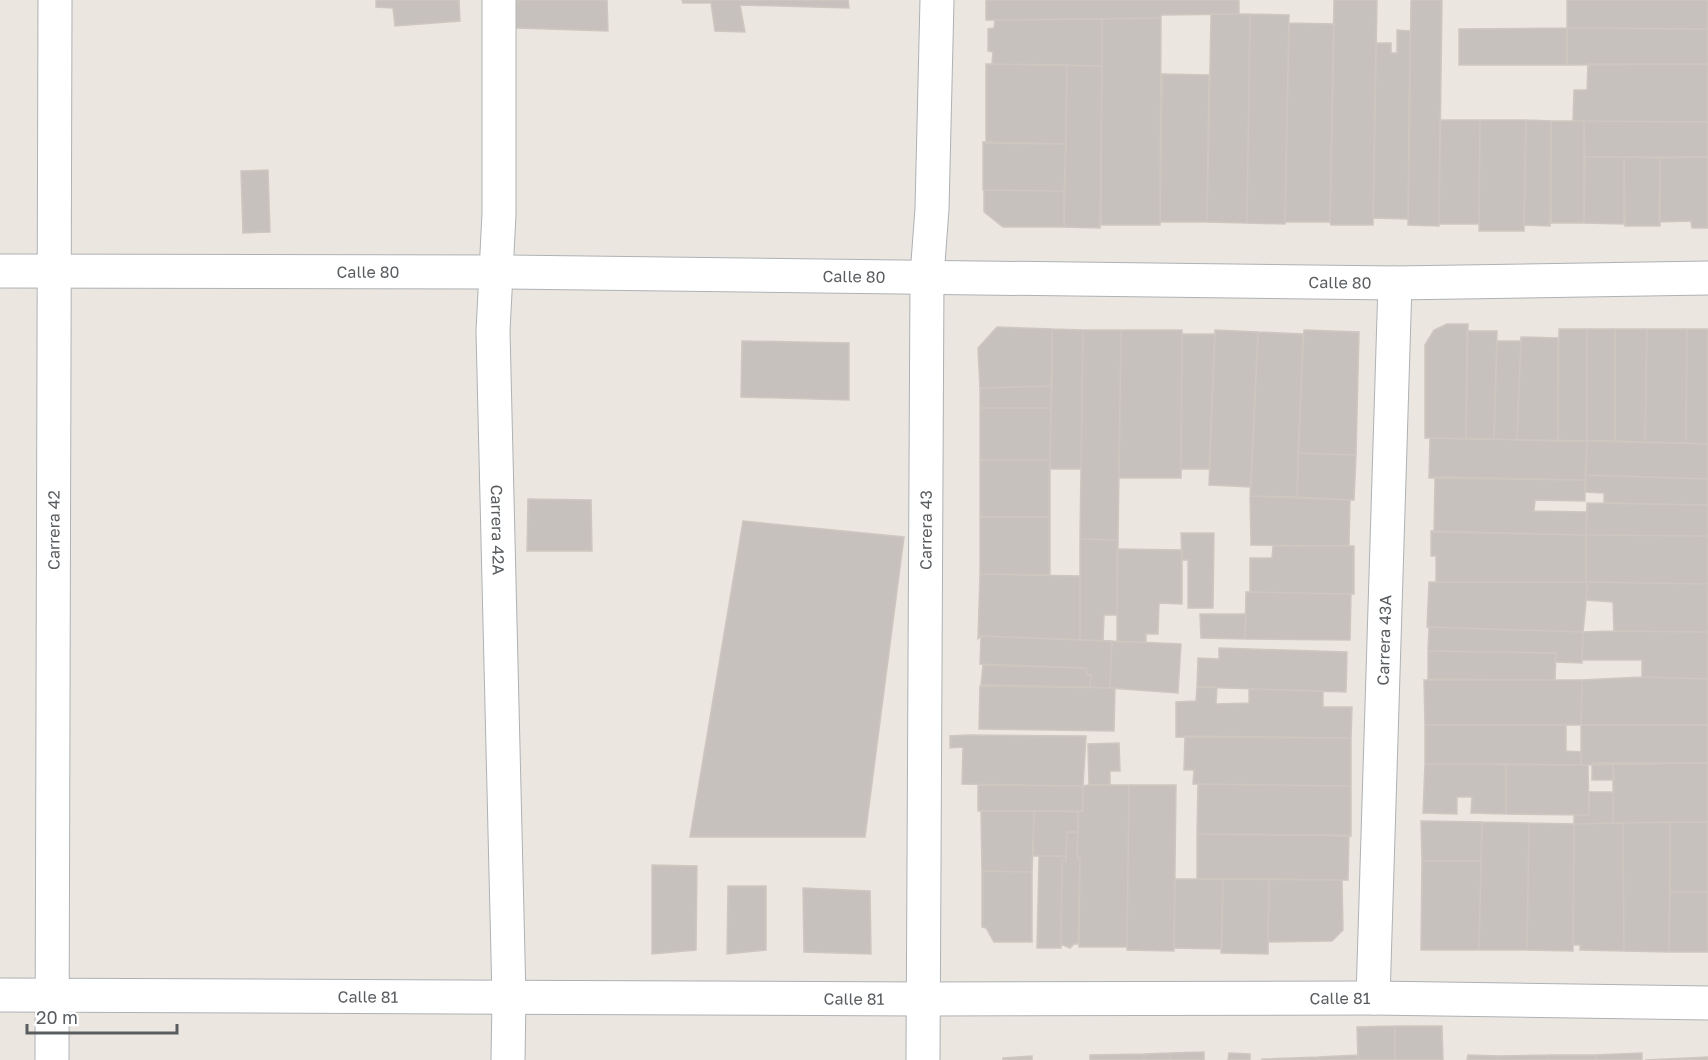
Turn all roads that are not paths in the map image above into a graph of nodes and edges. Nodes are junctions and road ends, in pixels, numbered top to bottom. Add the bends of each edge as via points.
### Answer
1 (55, 0) edge
2 (499, 0) edge
3 (938, 0) edge
4 (0, 271) edge
5 (54, 271) junction
6 (498, 272) junction
7 (927, 276) junction
8 (1708, 278) edge
9 (1395, 282) junction
10 (0, 995) edge
11 (52, 996) junction
12 (509, 998) junction
13 (1373, 998) junction
14 (923, 999) junction
15 (1708, 1003) edge
16 (52, 1060) edge
17 (508, 1060) edge
18 (923, 1060) edge

1 - 5 street, Carrera 42
2 - 6 street, Carrera 42A
3 - 7 street, Carrera 43
4 - 5 street, Calle 80
5 - 6 street, Calle 80
5 - 11 street, Carrera 42
6 - 7 street, Calle 80
6 - 12 street, Carrera 42A via 493,343
7 - 9 street, Calle 80
7 - 14 street, Carrera 43
8 - 9 street, Calle 80
9 - 13 street, Carrera 43A
10 - 11 street, Calle 81
11 - 12 street, Calle 81
11 - 16 street, Carrera 42
12 - 14 street, Calle 81
12 - 17 street, Carrera 42A
13 - 14 street, Calle 81
13 - 15 street, Calle 81
14 - 18 street, Carrera 43

